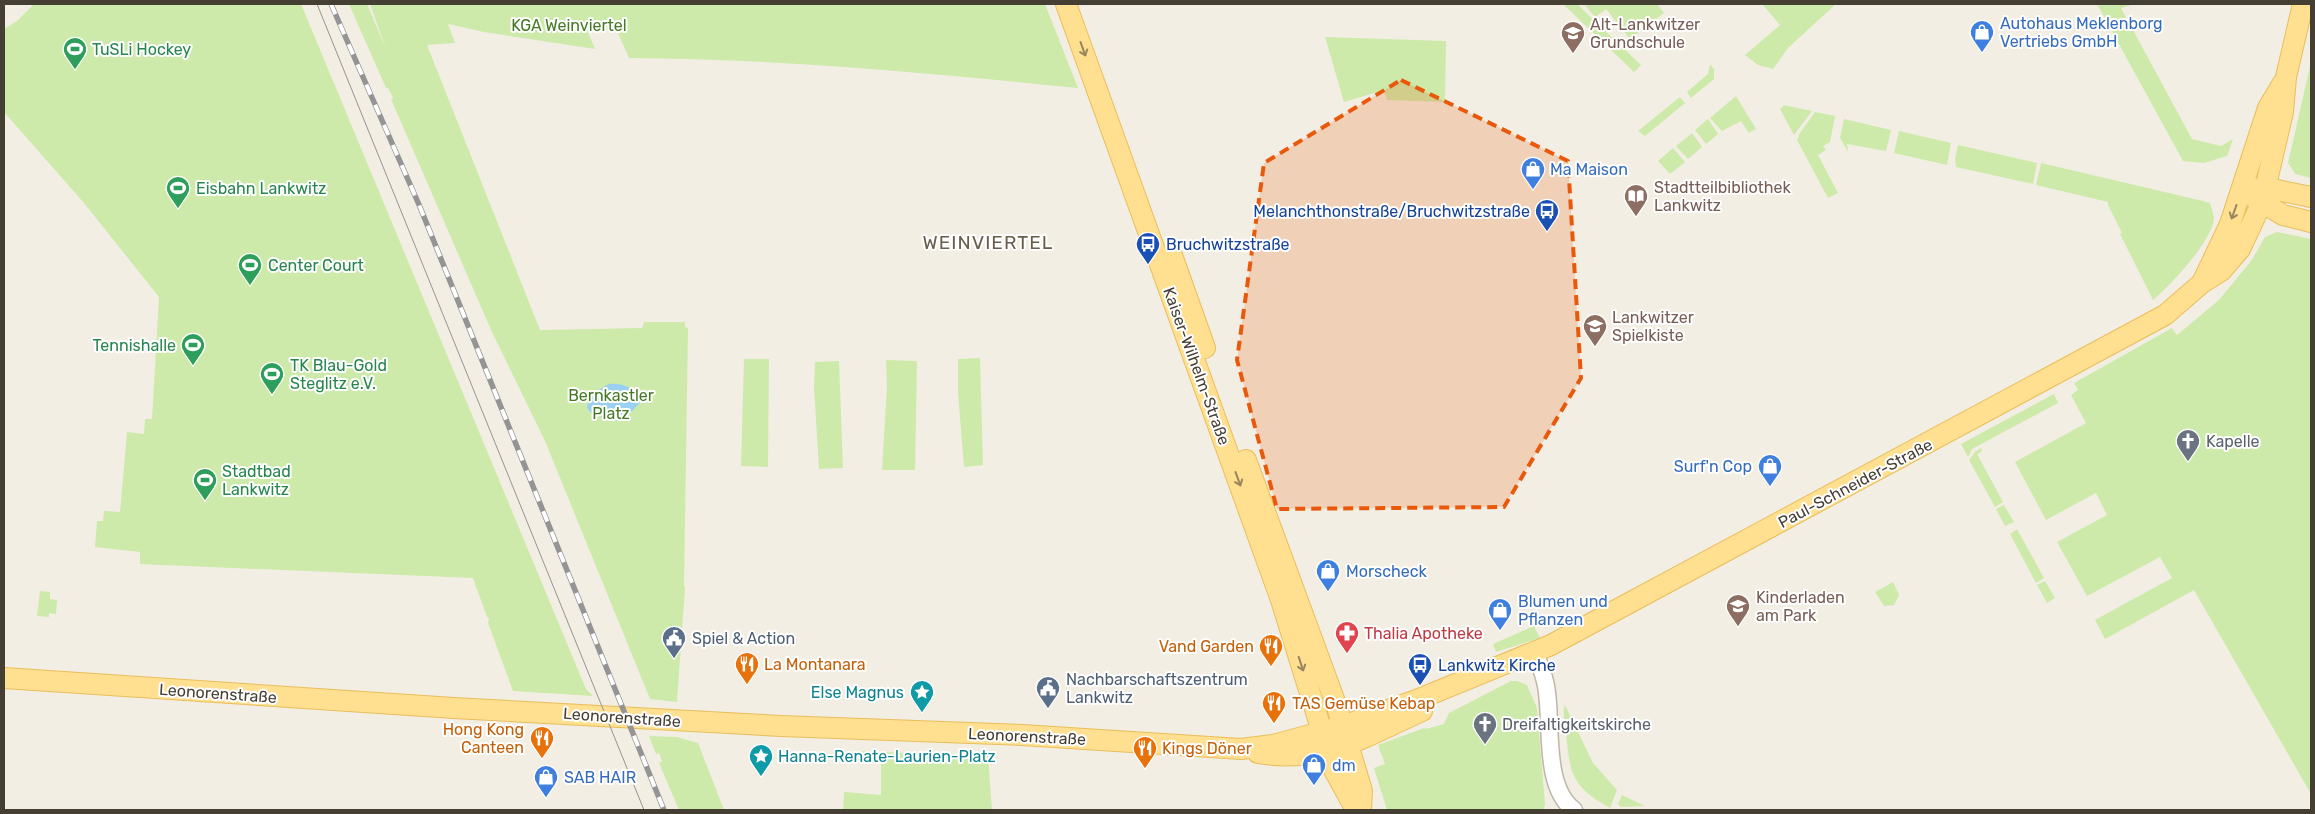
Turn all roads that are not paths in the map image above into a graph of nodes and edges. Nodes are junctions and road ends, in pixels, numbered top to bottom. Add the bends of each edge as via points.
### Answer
1 (1066, 4) edge
2 (1081, 4) edge
3 (2303, 4) edge
4 (2286, 77) junction
5 (2242, 190) junction
6 (2265, 195) junction
7 (2311, 197) edge
8 (2311, 222) edge
9 (2202, 283) junction
10 (1535, 653) junction
11 (4, 678) edge
12 (1323, 731) junction
13 (1345, 735) junction
14 (1241, 750) junction
15 (1328, 750) junction
16 (1356, 810) edge
17 (1361, 810) edge
18 (1574, 810) edge

1 -> 12 main road, Kaiser-Wilhelm-Straße via 1281,600
2 - 13 main road, Kaiser-Wilhelm-Straße
3 - 4 main road
4 - 5 main road, Paul-Schneider-Straße via 2268,108
4 - 6 main road, Paul-Schneider-Straße via 2283,112
5 - 6 main road
5 -> 9 main road, Paul-Schneider-Straße
6 - 7 main road
6 - 8 main road via 2283,215
6 - 9 main road, Paul-Schneider-Straße via 2240,249 2221,271
9 - 10 main road, Paul-Schneider-Straße via 2165,315 2137,332
10 - 13 main road, Paul-Schneider-Straße
10 - 18 street via 1546,684 1554,777 1562,798
11 - 14 main road, Leonorenstraße via 454,708
12 - 13 main road
12 - 14 main road, Leonorenstraße
12 - 15 main road, Kaiser-Wilhelm-Straße
13 - 15 main road
13 - 17 main road, Kaiser-Wilhelm-Straße via 1362,790
14 - 15 main road, Leonorenstraße via 1289,757
15 - 16 main road, Kaiser-Wilhelm-Straße via 1341,786

